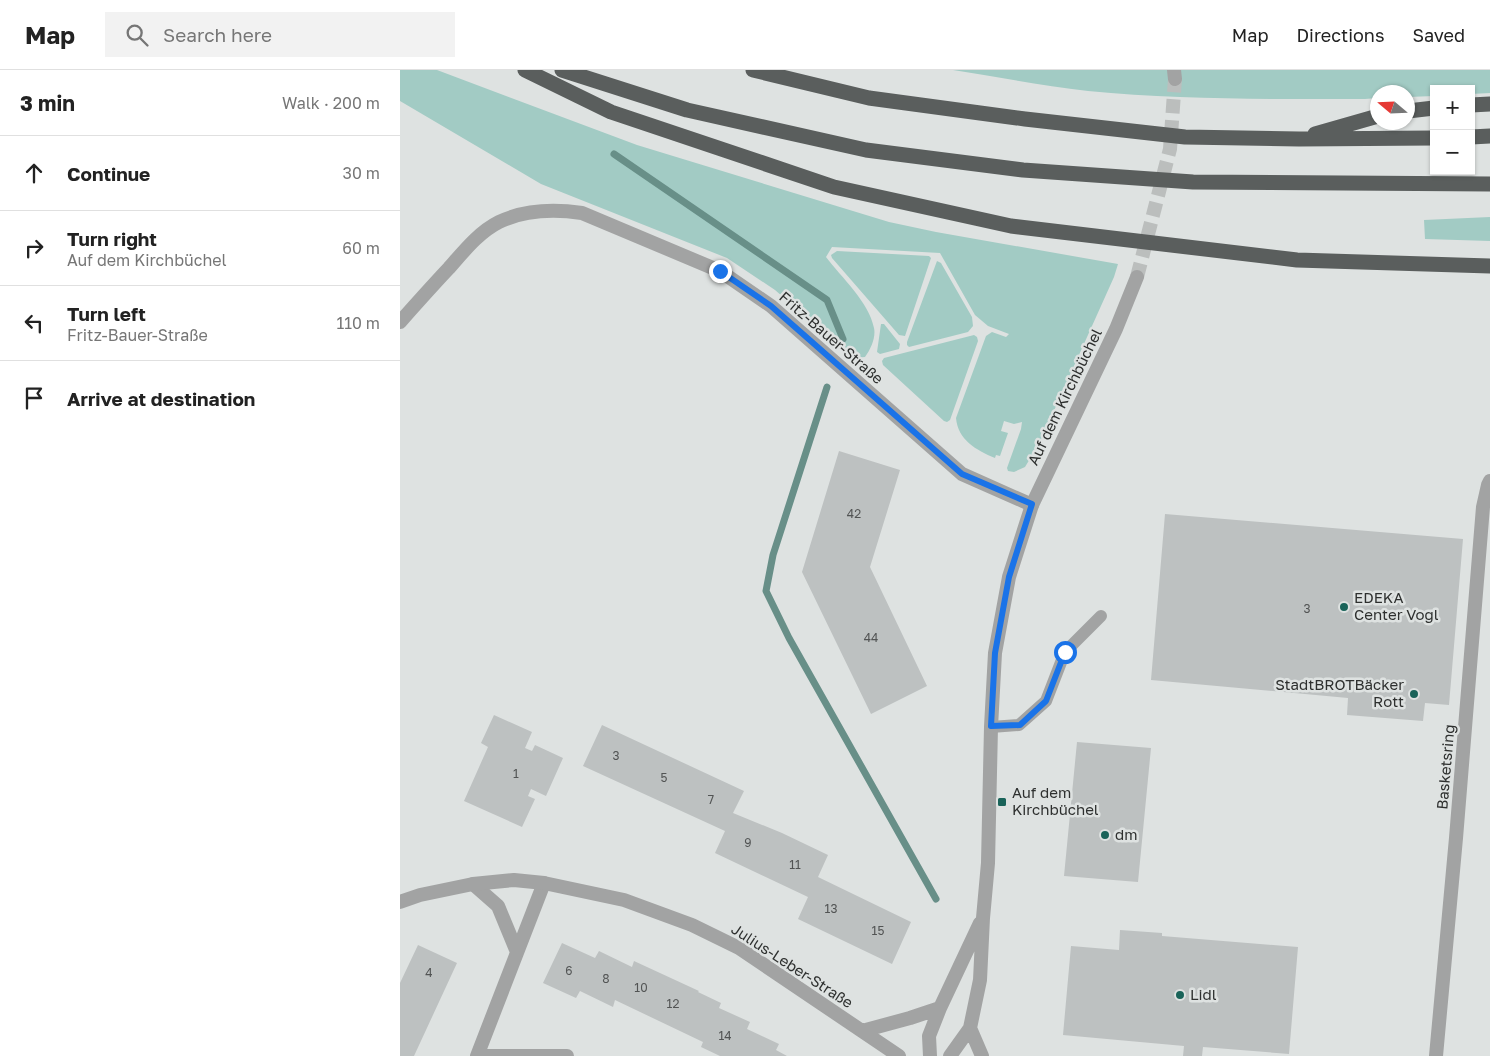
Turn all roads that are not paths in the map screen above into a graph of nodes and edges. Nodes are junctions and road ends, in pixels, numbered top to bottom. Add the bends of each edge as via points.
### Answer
1 (525, 70) edge
2 (562, 70) edge
3 (753, 70) edge
4 (1490, 104) edge
5 (1475, 105) edge
6 (1430, 108) edge
7 (1415, 110) edge
8 (1370, 118) edge
9 (1475, 136) edge
10 (1490, 136) edge
11 (1430, 138) edge
12 (1299, 139) junction
13 (1490, 184) edge
14 (1490, 266) edge
15 (1137, 277) tunnel mouth
16 (400, 322) edge
17 (1490, 481) edge
18 (1032, 504) junction
19 (1101, 616) dead end
20 (991, 726) junction
21 (544, 882) junction
22 (473, 884) junction
23 (400, 902) edge
24 (983, 918) junction
25 (516, 952) junction
26 (940, 1008) junction
27 (970, 1028) junction
28 (862, 1031) junction
29 (477, 1056) edge
30 (567, 1056) edge
31 (898, 1056) edge
32 (930, 1056) edge
33 (950, 1056) edge
34 (982, 1056) edge
35 (1436, 1056) edge

1 - 14 highway via 611,112 834,187 1011,226 1298,260
2 - 13 highway via 687,110 866,150 1003,167 1193,182
3 - 12 highway via 869,98 1025,119 1185,137
4 - 5 highway
6 - 7 highway
8 - 12 highway
9 - 10 highway
11 - 12 highway
15 - 18 street, Auf dem Kirchbüchel via 1116,329
16 - 18 street, Fritz-Bauer-Straße via 474,240 498,222 544,211 582,213 720,271 771,306 962,474
17 - 35 street, Basketsring via 1484,507
18 - 20 street, Auf dem Kirchbüchel via 1009,577 995,653
19 - 20 lane via 1065,652 1046,701 1020,725
20 - 24 street, Auf dem Kirchbüchel via 988,863
21 - 22 street, Julius-Leber-Straße via 514,880
21 - 25 street
21 - 28 street, Julius-Leber-Straße via 624,900 692,925 739,948
22 - 23 street, Julius-Leber-Straße
22 - 25 street via 498,906
24 - 26 street, Auf dem Kirchbüchel
24 - 27 street, Auf dem Kirchbüchel via 980,980
25 - 29 street
26 - 28 street
26 - 32 street, Auf dem Kirchbüchel via 930,1036
27 - 33 street, Auf dem Kirchbüchel
27 - 34 street
28 - 31 street, Julius-Leber-Straße
29 - 30 street

